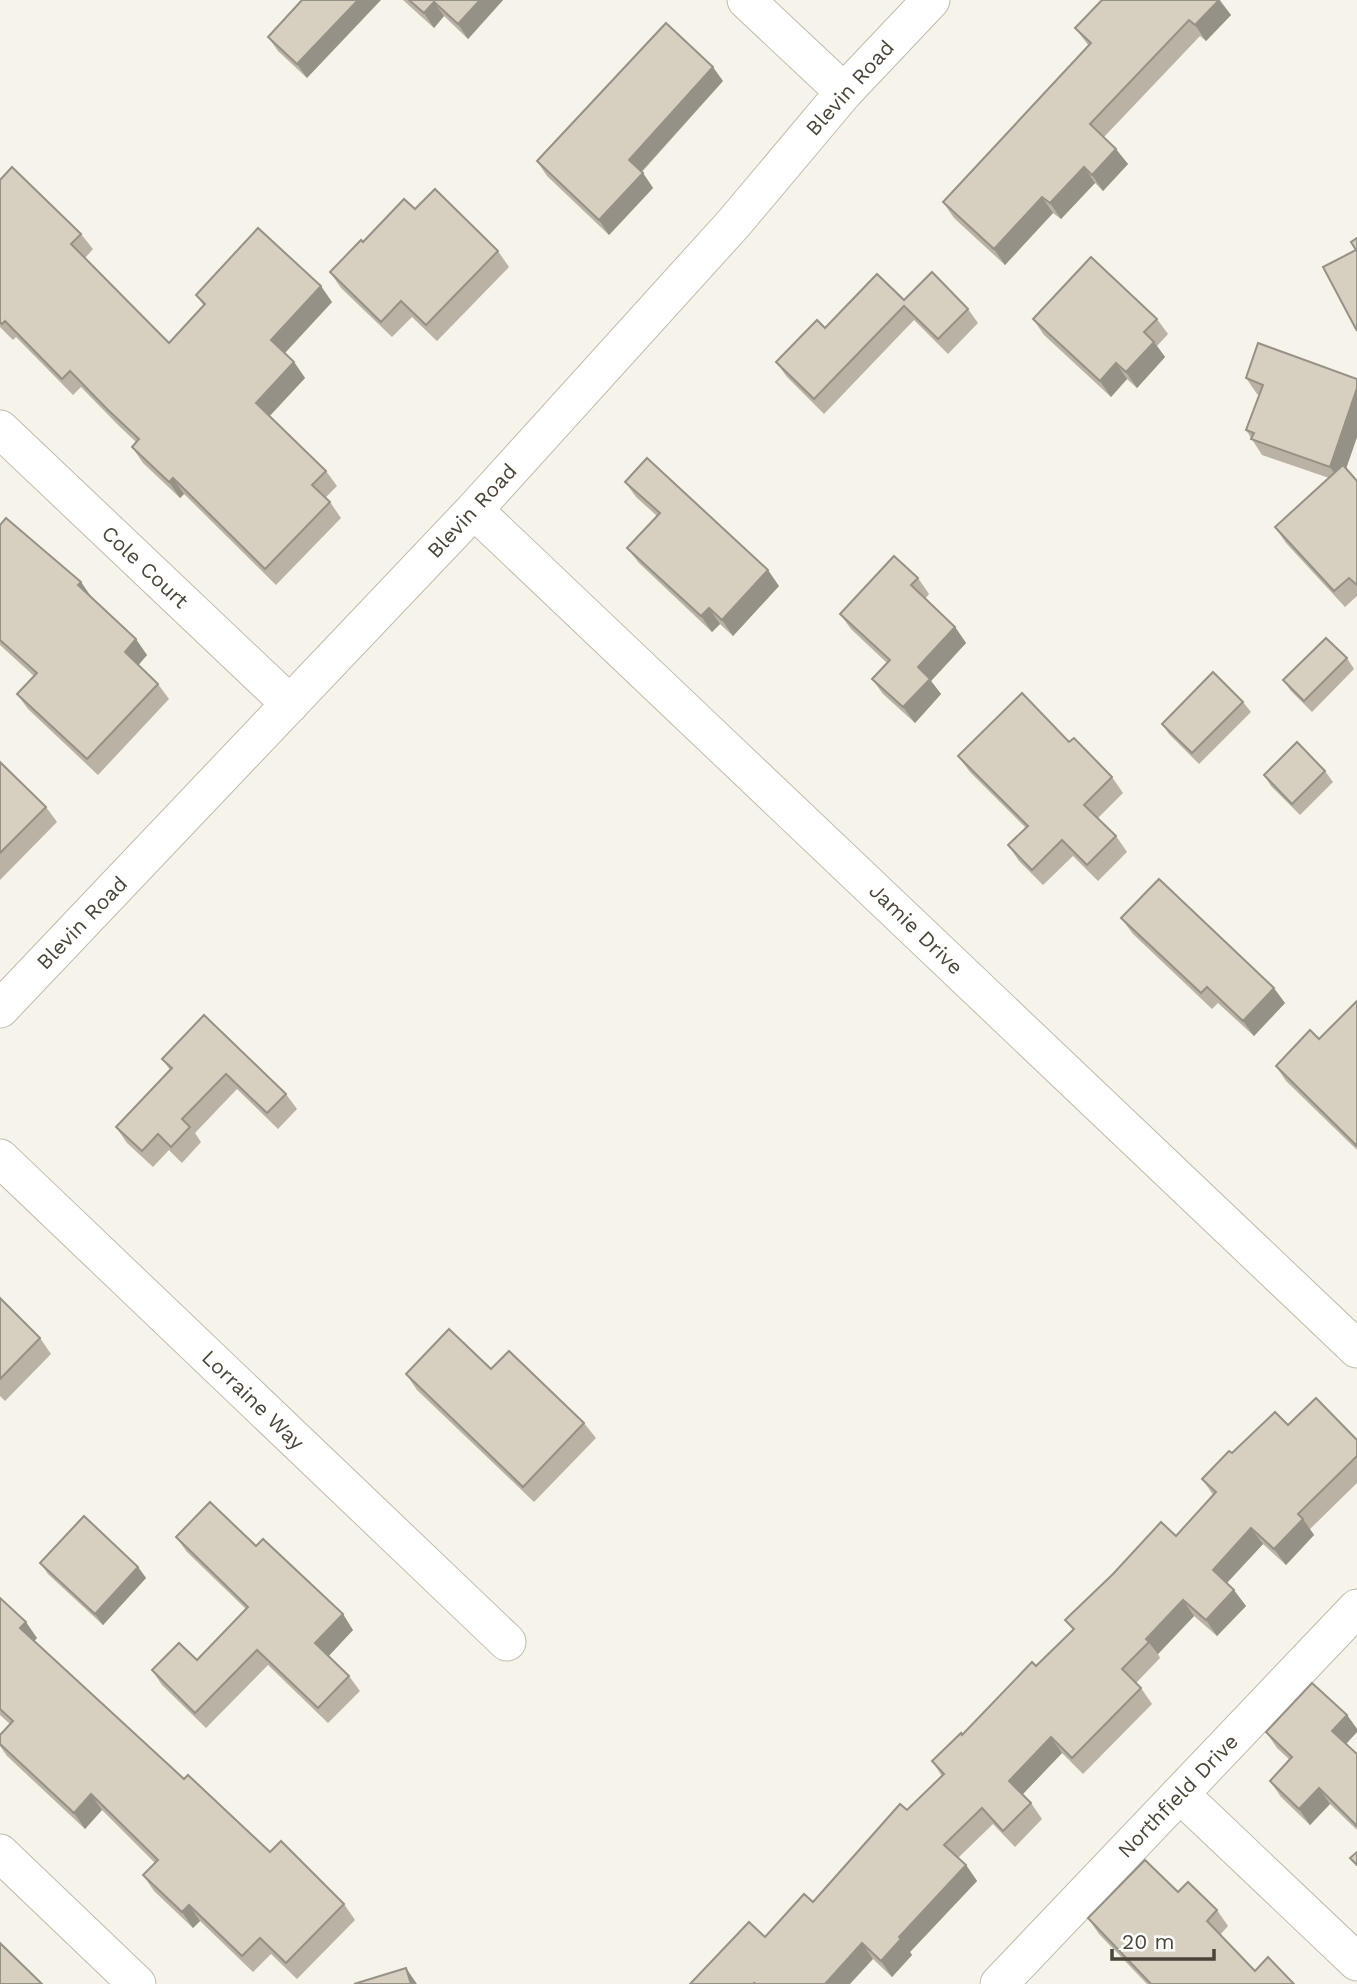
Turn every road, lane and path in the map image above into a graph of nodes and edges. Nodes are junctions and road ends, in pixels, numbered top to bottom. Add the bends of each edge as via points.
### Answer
1 (746, 0) edge
2 (930, 0) edge
3 (844, 92) junction
4 (0, 429) edge
5 (474, 510) junction
6 (290, 704) junction
7 (1, 1006) edge
8 (0, 1158) edge
9 (1357, 1349) edge
10 (1357, 1608) edge
11 (507, 1642) dead end
12 (1180, 1794) junction
13 (0, 1853) edge
14 (1357, 1962) edge
15 (137, 1984) edge
16 (999, 1984) edge

1 - 3 street
2 - 3 street, Blevin Road
3 - 5 street, Blevin Road via 734,223
4 - 6 street, Cole Court
5 - 6 street, Blevin Road
5 - 9 street, Jamie Drive
6 - 7 street, Blevin Road
8 - 11 street, Lorraine Way
10 - 12 street, Northfield Drive
12 - 14 street
12 - 16 street, Northfield Drive
13 - 15 street

